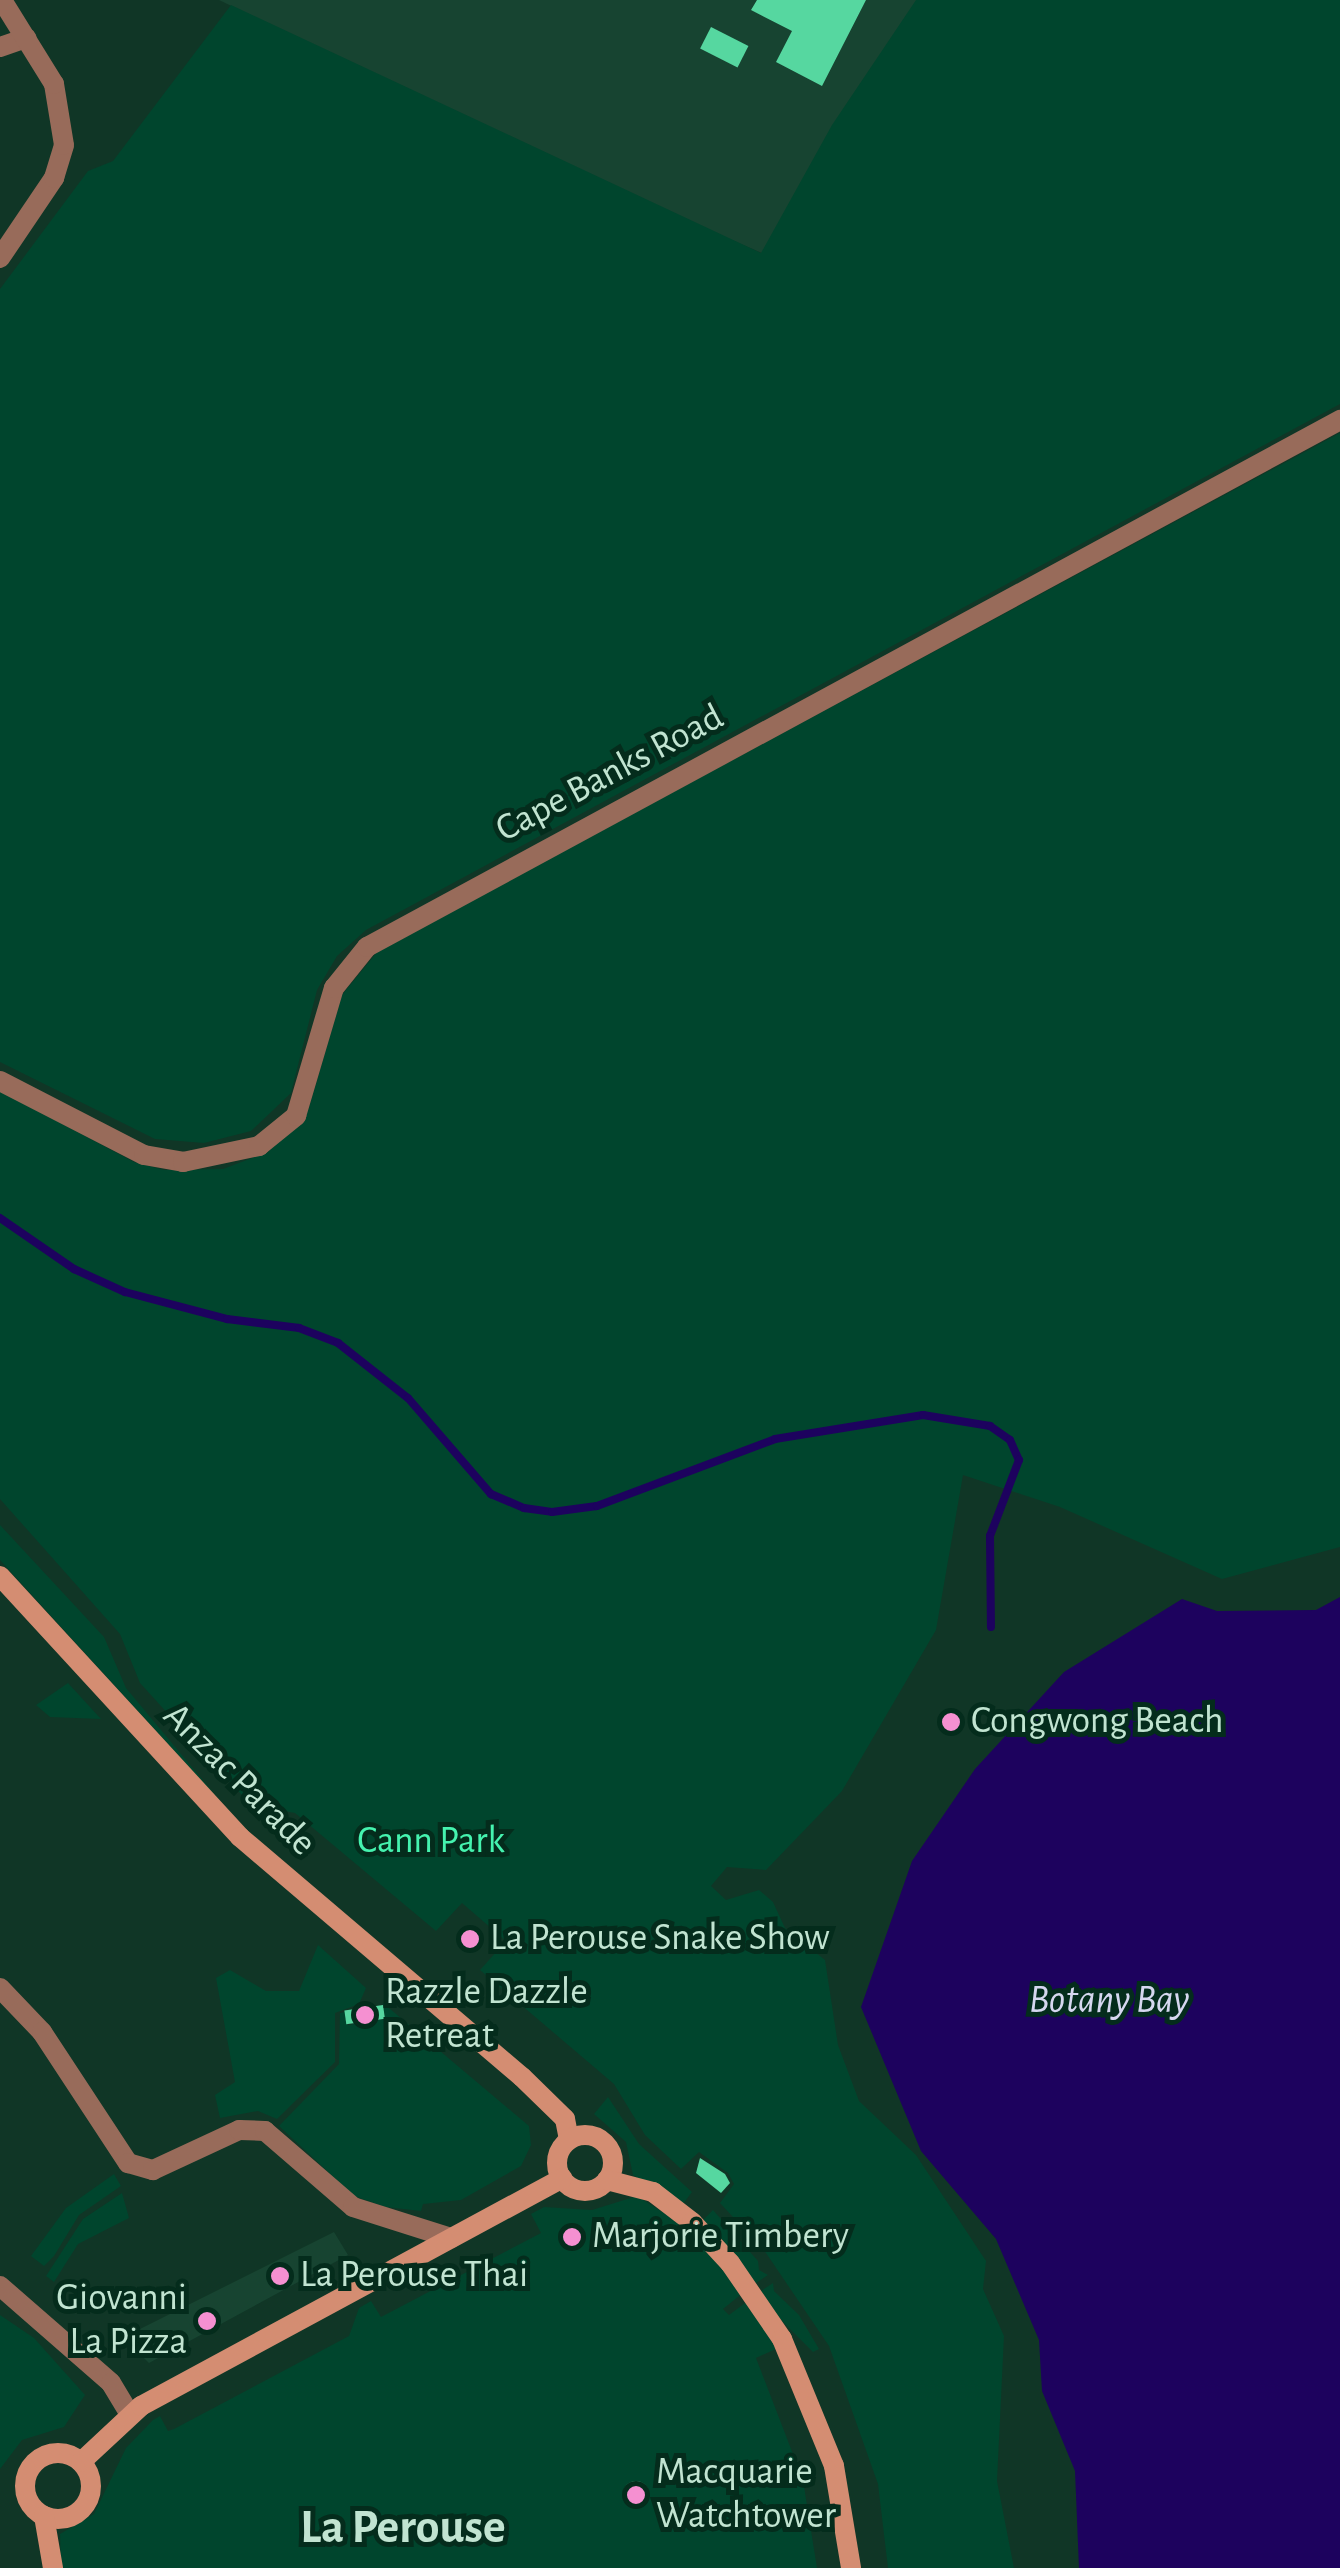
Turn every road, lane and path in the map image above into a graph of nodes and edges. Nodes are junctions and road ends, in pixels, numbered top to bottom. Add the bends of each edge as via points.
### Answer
1 (2, 0) edge
2 (26, 38) junction
3 (0, 47) edge
4 (0, 258) edge
5 (1340, 420) edge
6 (0, 1081) edge
7 (0, 1576) edge
8 (0, 1988) edge
9 (568, 2140) junction
10 (562, 2178) junction
11 (607, 2180) junction
12 (452, 2238) junction
13 (0, 2286) edge
14 (130, 2415) junction
15 (80, 2462) junction
16 (44, 2516) junction
17 (53, 2568) edge
18 (851, 2568) edge

1 - 2 street
2 - 3 street
2 - 4 street via 54,84 64,145 54,178
5 - 6 street, Cape Banks Road via 368,948 334,988 296,1116 259,1146 183,1162 144,1155
7 - 9 main road, Anzac Parade via 240,1837 522,2077 565,2119
8 - 12 street via 42,2032 128,2163 153,2170 239,2130 265,2131 353,2207
9 - 10 main road via 557,2158
9 - 11 main road via 585,2135 606,2144 613,2160
10 - 11 main road via 584,2191
10 - 12 main road
11 - 18 main road via 652,2192 692,2222 730,2262 782,2339 834,2466
12 - 14 main road
13 - 14 street via 112,2382
14 - 15 main road via 102,2449
15 - 16 main road via 91,2485 86,2505 64,2519
15 - 16 main road via 52,2454 30,2468 26,2498
16 - 17 main road

